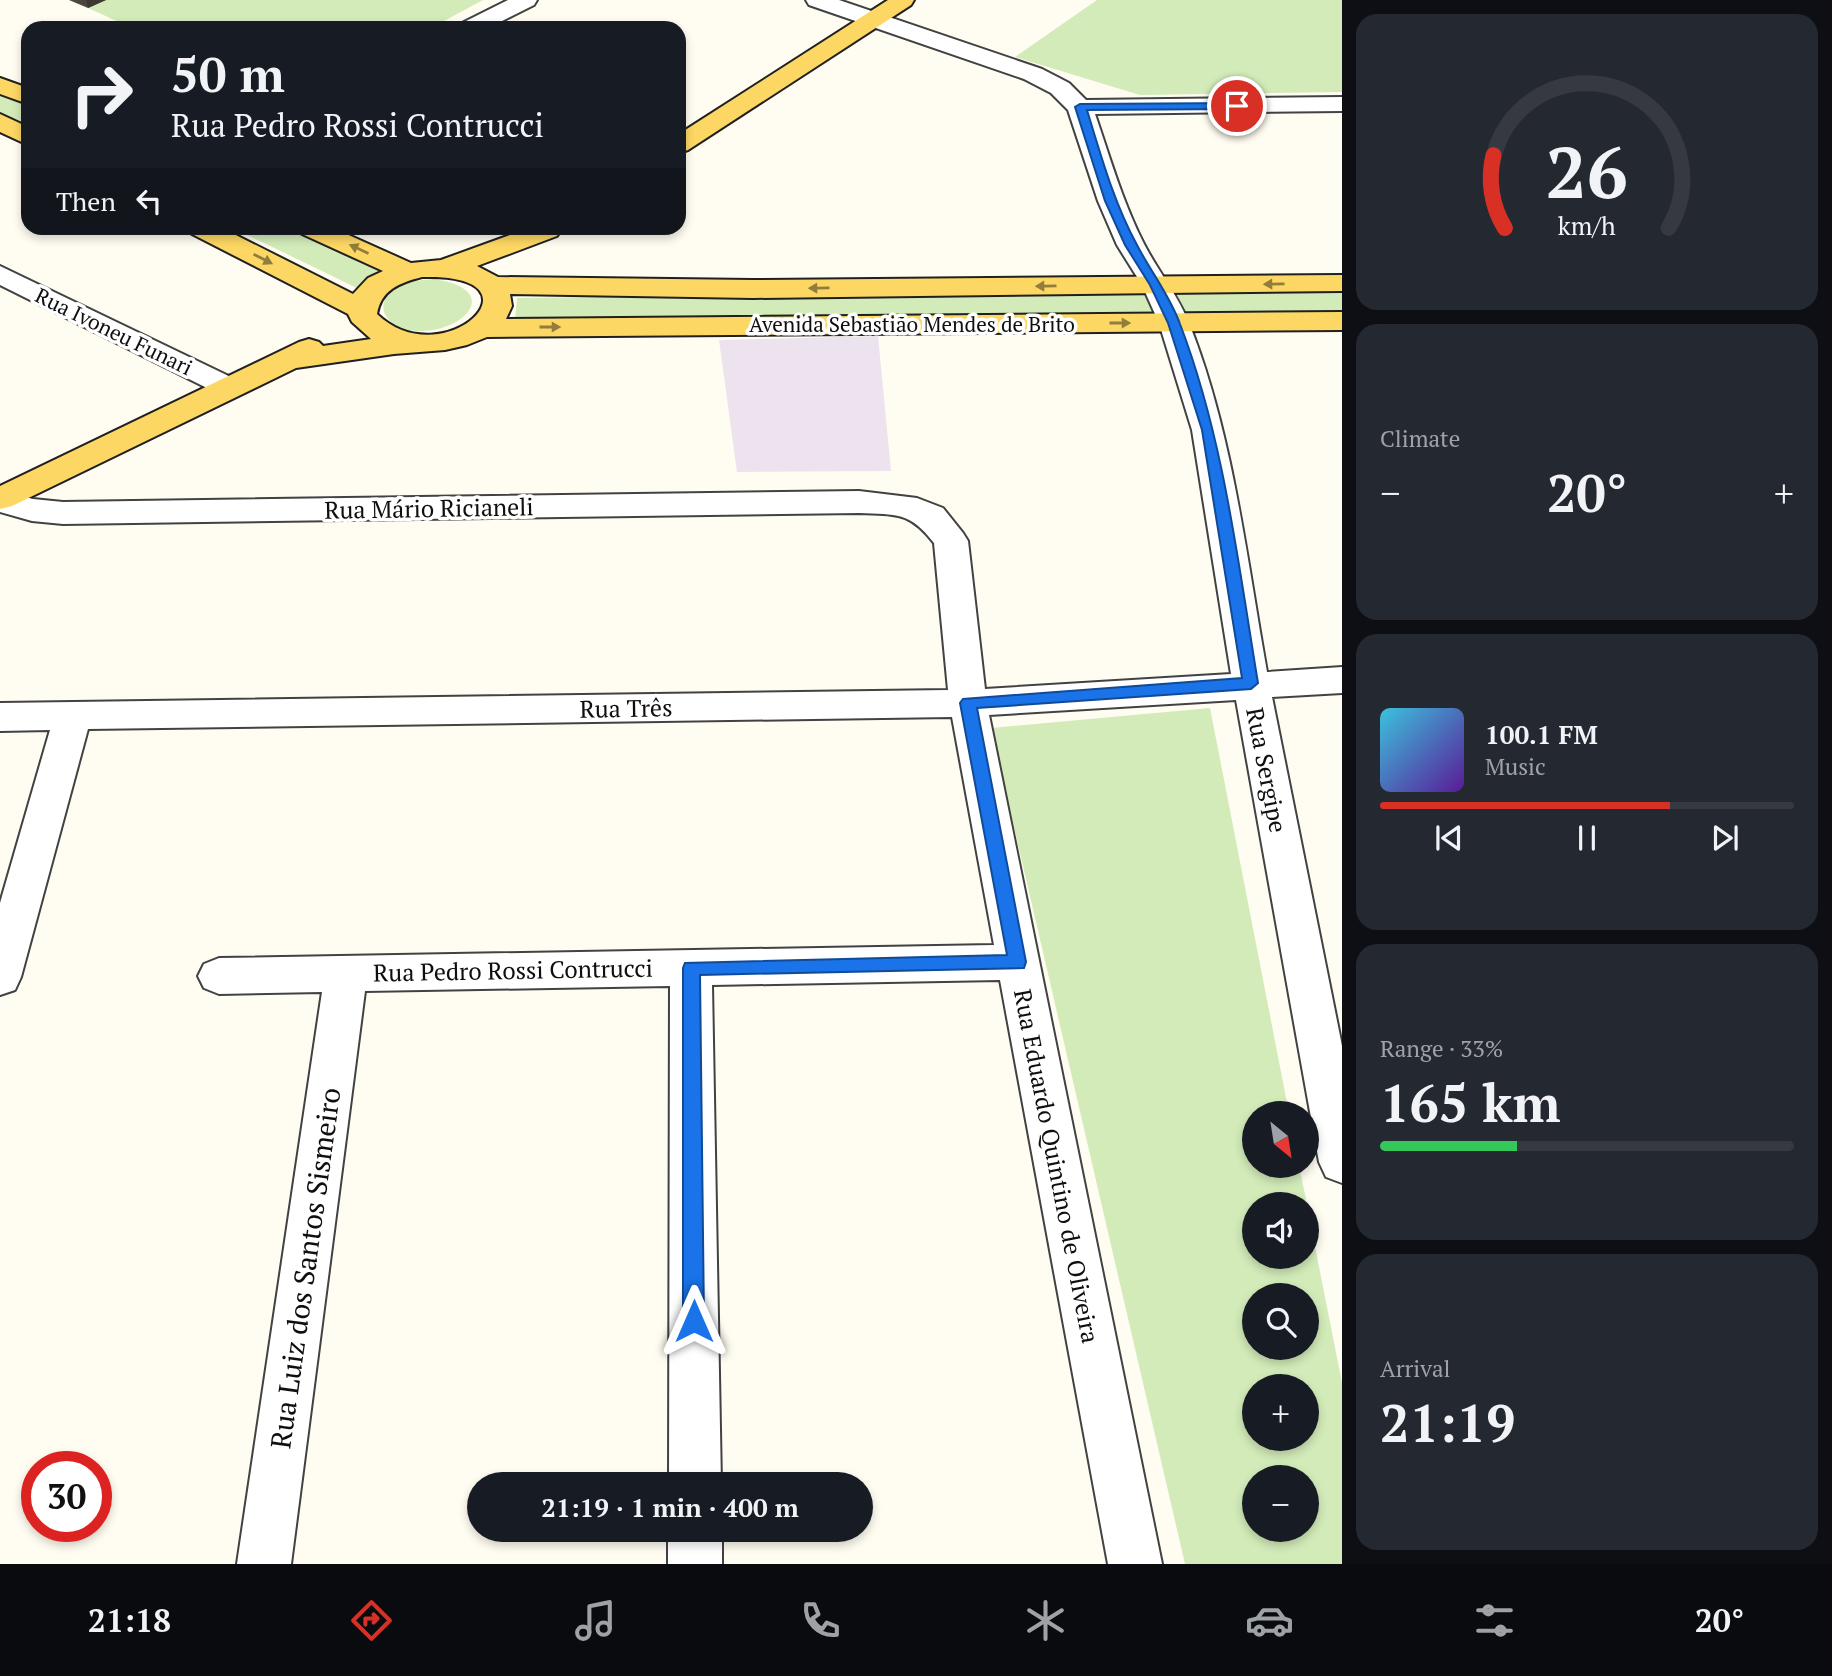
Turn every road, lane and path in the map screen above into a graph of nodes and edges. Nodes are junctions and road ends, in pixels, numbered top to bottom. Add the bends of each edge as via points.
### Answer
1 (526, 0) edge
2 (817, 0) edge
3 (903, 0) edge
4 (872, 20) junction
5 (484, 21) edge
6 (0, 85) edge
7 (21, 94) edge
8 (1342, 104) edge
9 (1080, 107) junction
10 (0, 122) edge
11 (21, 133) edge
12 (686, 140) edge
13 (215, 235) edge
14 (327, 235) edge
15 (533, 235) edge
16 (542, 235) edge
17 (445, 268) junction
18 (406, 271) junction
19 (485, 281) junction
20 (6, 283) edge
21 (1342, 283) edge
22 (1156, 285) junction
23 (362, 313) junction
24 (1342, 321) edge
25 (1174, 323) junction
26 (481, 328) junction
27 (406, 343) junction
28 (289, 360) junction
29 (228, 387) junction
30 (0, 500) edge
31 (859, 502) joint
32 (1342, 680) edge
33 (1251, 683) junction
34 (968, 703) junction
35 (0, 717) edge
36 (72, 718) junction
37 (1017, 962) junction
38 (691, 968) junction
39 (346, 972) junction
40 (0, 976) edge
41 (219, 976) dead end
42 (1342, 1162) edge
43 (695, 1472) edge
44 (695, 1542) edge
45 (264, 1564) edge
46 (695, 1564) edge
47 (1135, 1564) edge

1 - 5 street
2 - 4 street
3 - 4 main road
4 - 9 street via 1033,74 1060,88
4 - 12 main road
6 - 7 main road
8 - 9 street
9 - 22 street, Rua Sergipe via 1111,201
10 - 11 main road
13 -> 23 main road
18 -> 14 main road
15 - 17 main road
16 - 19 main road
17 - 18 main road
17 - 19 main road
18 - 23 main road via 374,287 364,298
22 -> 19 main road, Avenida Sebastião Mendes de Brito via 752,289
19 - 26 main road via 497,296 498,306
20 - 29 street, Rua Ivoneu Funari
21 -> 22 main road, Avenida Sebastião Mendes de Brito
22 - 25 street, Rua Sergipe
23 - 27 main road via 374,330
23 - 28 main road
24 - 25 main road, Avenida Sebastião Mendes de Brito
26 -> 25 main road, Avenida Sebastião Mendes de Brito
25 - 33 street, Rua Sergipe via 1208,430
26 - 27 main road via 447,342
27 - 28 main road
28 - 29 main road
29 - 30 main road
30 - 31 street, Rua Mário Ricianeli via 63,513
31 - 34 street, Rua Eduardo Quintino de Oliveira via 905,505 930,516 951,541
32 - 33 street, Rua Três
33 - 34 street, Rua Três
33 - 42 street, Rua Sergipe
34 - 36 street, Rua Três
34 - 37 street, Rua Eduardo Quintino de Oliveira
35 - 36 street, Rua Três
36 - 40 street
37 - 38 street, Rua Pedro Rossi Contrucci
37 - 47 street, Rua Eduardo Quintino de Oliveira
38 - 39 street, Rua Pedro Rossi Contrucci
38 - 43 street
39 - 41 street, Rua Pedro Rossi Contrucci
39 - 45 street, Rua Luiz dos Santos Sismeiro
44 - 46 street

